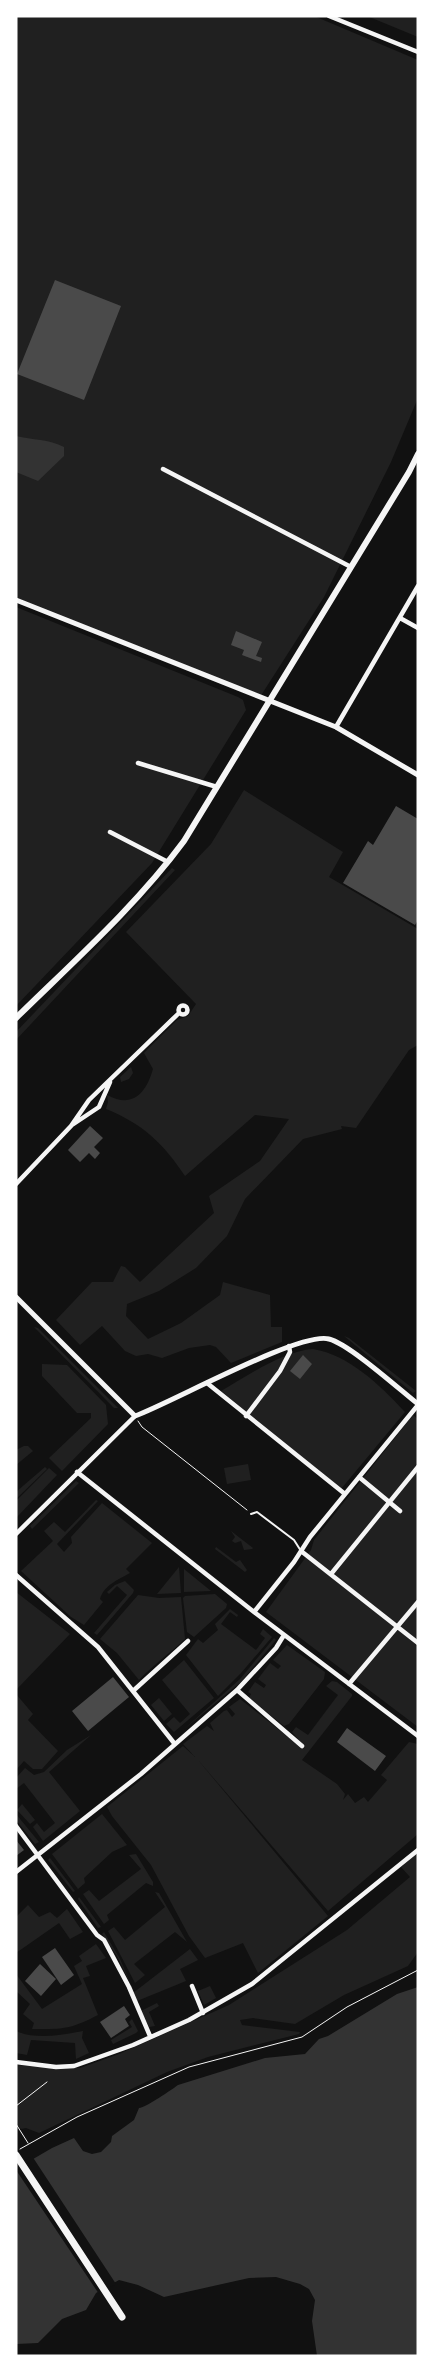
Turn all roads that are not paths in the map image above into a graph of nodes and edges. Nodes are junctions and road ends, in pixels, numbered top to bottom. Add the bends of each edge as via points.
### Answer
1 (328, 16) edge
2 (418, 52) edge
3 (418, 454) edge
4 (163, 468) dead end
5 (351, 567) junction
6 (418, 586) edge
7 (16, 600) edge
8 (400, 618) junction
9 (418, 628) edge
10 (270, 700) junction
11 (336, 727) junction
12 (138, 764) dead end
13 (418, 775) edge
14 (217, 787) junction
15 (110, 832) dead end
16 (168, 862) junction
17 (179, 1013) dead end
18 (16, 1018) edge
19 (110, 1082) junction
20 (71, 1126) junction
21 (16, 1184) edge
22 (16, 1297) edge
23 (289, 1346) junction
24 (207, 1383) junction
25 (418, 1405) edge
26 (135, 1416) junction
27 (246, 1416) junction
28 (418, 1467) edge
29 (77, 1472) junction
30 (359, 1476) junction
31 (345, 1494) junction
32 (390, 1502) junction
33 (400, 1511) dead end
34 (251, 1514) road end
35 (16, 1534) edge
36 (301, 1551) junction
37 (331, 1574) junction
38 (17, 1576) edge
39 (418, 1602) edge
40 (254, 1612) junction
41 (397, 1626) junction
42 (284, 1635) junction
43 (188, 1641) dead end
44 (418, 1643) edge
45 (349, 1684) junction
46 (237, 1690) junction
47 (133, 1691) junction
48 (418, 1736) edge
49 (174, 1744) junction
50 (302, 1746) dead end
51 (16, 1826) edge
52 (418, 1850) edge
53 (38, 1854) junction
54 (16, 1872) edge
55 (192, 1986) dead end
56 (203, 2013) junction
57 (150, 2036) junction
58 (16, 2062) edge
59 (16, 2156) edge
60 (122, 2317) dead end

1 - 2 street
3 - 5 main road
4 - 5 street
5 - 10 main road
6 - 8 street
7 - 10 street
8 - 9 street
8 - 11 street
10 - 11 street
10 - 14 main road
11 - 13 street
12 - 14 street
14 - 16 main road
15 - 16 street
16 - 18 main road via 95,941
17 - 19 street
19 - 20 street via 89,1100
19 - 20 street via 99,1107
20 - 21 street
22 - 26 street
23 - 24 street
23 - 25 street via 312,1338 330,1339
23 - 27 street via 290,1352 280,1371
24 - 26 street
24 - 27 street
25 - 30 street
26 - 29 street
27 - 31 street
28 - 32 street
29 - 35 street
29 - 40 street
30 - 31 street
30 - 32 street
31 - 36 street
32 - 33 street
32 - 37 street
34 - 36 lane via 257,1512 294,1540
36 - 37 street
36 - 40 street
37 - 41 street
38 - 47 street via 98,1647
39 - 41 street
40 - 42 street
41 - 44 street
41 - 45 street
42 - 45 street
42 - 46 street
43 - 47 street
45 - 48 street
46 - 49 street
46 - 50 street
47 - 49 street
49 - 53 street via 141,1774
51 - 53 street
52 - 56 street via 245,1989
53 - 54 street
53 - 57 street via 97,1935 104,1940
55 - 56 street
56 - 57 street
57 - 58 street via 74,2066
59 - 60 highway

